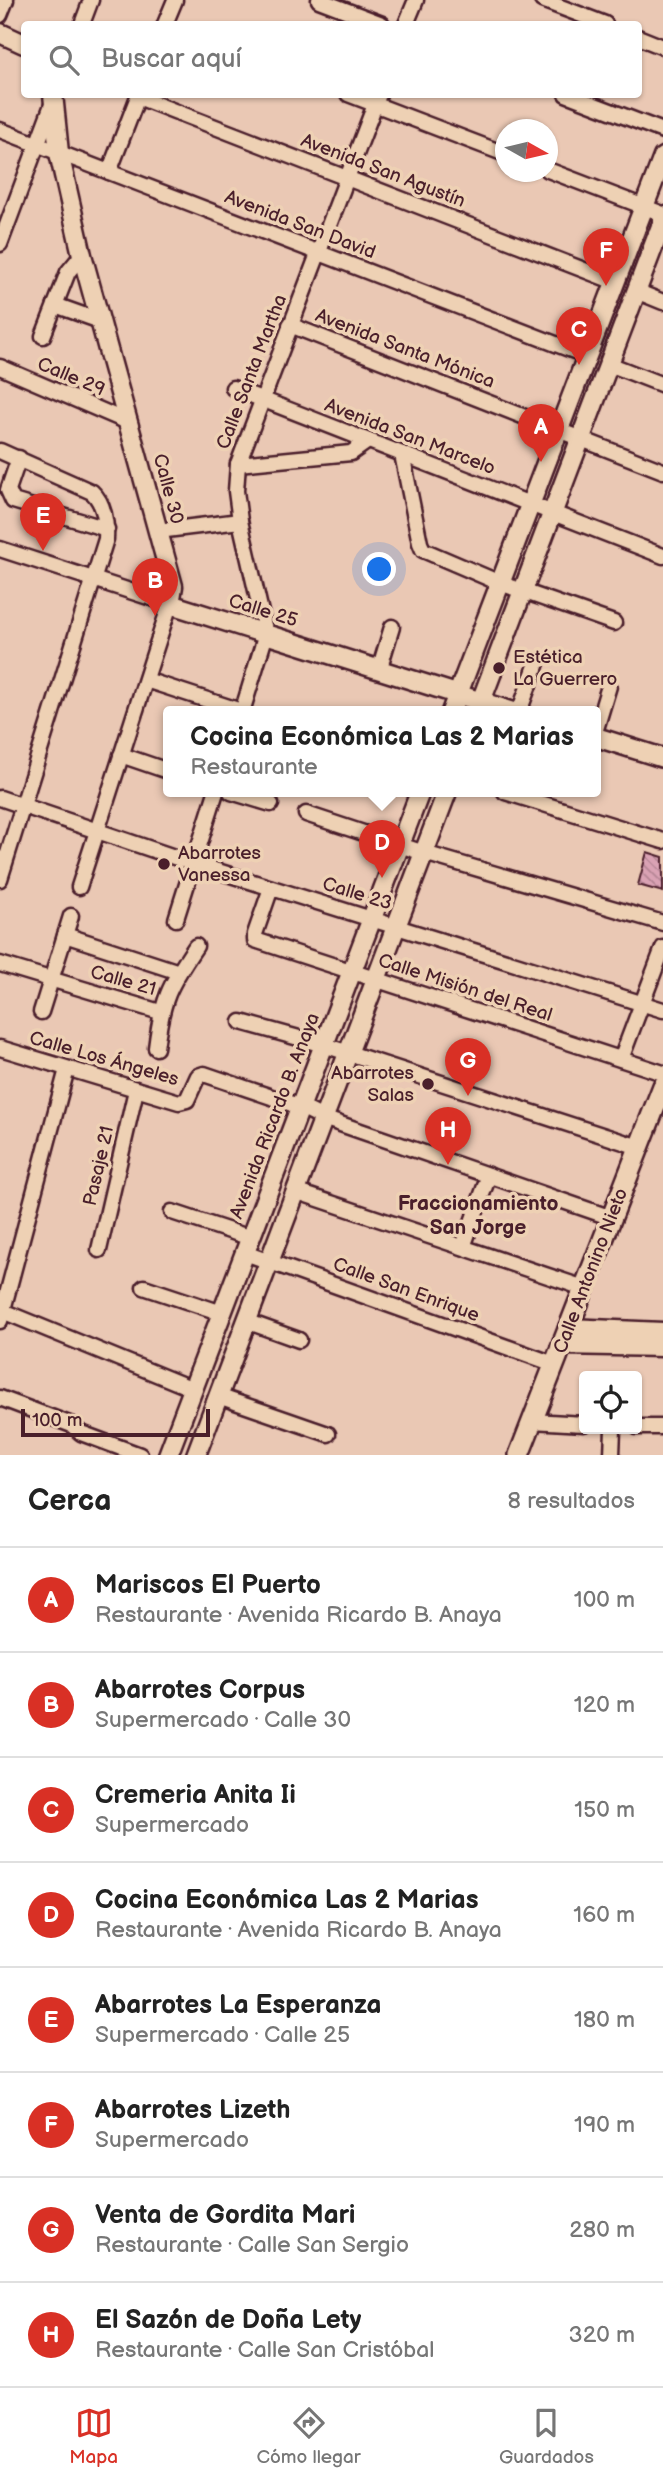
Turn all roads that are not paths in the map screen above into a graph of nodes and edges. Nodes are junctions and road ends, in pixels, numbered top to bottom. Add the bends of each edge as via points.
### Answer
1 (6, 0) edge
2 (91, 0) edge
3 (175, 0) edge
4 (319, 0) edge
5 (415, 0) edge
6 (542, 0) edge
7 (559, 3) edge
8 (343, 4) edge
9 (0, 15) edge
10 (83, 21) edge
11 (167, 21) edge
12 (376, 21) edge
13 (407, 21) edge
14 (598, 21) edge
15 (0, 33) edge
16 (642, 38) edge
17 (21, 43) edge
18 (663, 47) edge
19 (53, 98) edge
20 (54, 98) edge
21 (137, 98) edge
22 (143, 98) edge
23 (576, 98) edge
24 (377, 100) edge
25 (0, 130) edge
26 (663, 131) edge
27 (38, 145) junction
28 (495, 149) edge
29 (59, 153) junction
30 (663, 157) edge
31 (109, 172) junction
32 (558, 174) edge
33 (347, 178) junction
34 (644, 207) junction
35 (663, 214) edge
36 (663, 221) edge
37 (0, 244) edge
38 (318, 252) junction
39 (82, 255) junction
40 (615, 282) junction
41 (636, 291) junction
42 (663, 302) edge
43 (55, 305) junction
44 (100, 321) junction
45 (290, 325) junction
46 (43, 337) dead end
47 (587, 356) junction
48 (609, 364) junction
49 (0, 367) edge
50 (663, 385) edge
51 (233, 388) dead end
52 (261, 399) junction
53 (128, 422) junction
54 (559, 429) junction
55 (580, 438) junction
56 (368, 442) junction
57 (0, 451) edge
58 (402, 454) junction
59 (19, 458) junction
60 (238, 464) junction
61 (663, 471) edge
62 (530, 504) junction
63 (552, 512) junction
64 (240, 521) junction
65 (107, 528) junction
66 (158, 531) junction
67 (0, 549) edge
68 (663, 556) edge
69 (92, 579) junction
70 (500, 583) junction
71 (523, 592) junction
72 (170, 604) junction
73 (614, 623) dead end
74 (392, 627) dead end
75 (266, 634) junction
76 (537, 663) dead end
77 (379, 670) junction
78 (146, 680) junction
79 (609, 686) dead end
80 (458, 694) junction
81 (227, 706) edge
82 (244, 706) edge
83 (453, 706) edge
84 (479, 706) edge
85 (519, 706) edge
86 (601, 712) edge
87 (601, 739) edge
88 (121, 755) junction
89 (663, 758) edge
90 (163, 769) edge
91 (214, 797) edge
92 (248, 797) edge
93 (419, 797) edge
94 (445, 797) edge
95 (521, 797) edge
96 (0, 798) edge
97 (271, 804) dead end
98 (23, 806) junction
99 (306, 814) dead end
100 (97, 831) junction
101 (663, 841) edge
102 (400, 845) junction
103 (424, 853) junction
104 (192, 863) junction
105 (0, 879) edge
106 (79, 887) dead end
107 (271, 888) junction
108 (71, 916) dead end
109 (373, 918) junction
110 (176, 919) dead end
111 (663, 923) edge
112 (396, 926) junction
113 (65, 934) junction
114 (196, 946) dead end
115 (663, 948) edge
116 (0, 964) edge
117 (178, 972) junction
118 (352, 972) junction
119 (376, 980) junction
120 (52, 981) junction
121 (642, 1003) junction
122 (663, 1010) edge
123 (41, 1012) dead end
124 (160, 1012) junction
125 (241, 1022) dead end
126 (324, 1045) junction
127 (0, 1048) edge
128 (156, 1048) dead end
129 (348, 1054) junction
130 (621, 1059) junction
131 (66, 1069) junction
132 (663, 1073) edge
133 (663, 1086) edge
134 (136, 1090) junction
135 (301, 1107) junction
136 (323, 1118) junction
137 (639, 1147) junction
138 (489, 1175) junction
139 (296, 1191) junction
140 (172, 1212) dead end
141 (612, 1217) junction
142 (248, 1245) junction
143 (463, 1247) junction
144 (99, 1251) dead end
145 (269, 1261) junction
146 (144, 1287) dead end
147 (584, 1288) junction
148 (222, 1313) junction
149 (1, 1314) edge
150 (246, 1321) junction
151 (663, 1332) edge
152 (565, 1336) junction
153 (299, 1340) dead end
154 (663, 1347) edge
155 (554, 1364) junction
156 (193, 1389) junction
157 (218, 1396) junction
158 (0, 1398) edge
159 (532, 1420) junction
160 (579, 1424) edge
161 (642, 1427) edge
162 (663, 1427) edge
163 (328, 1434) dead end
164 (613, 1434) edge
165 (140, 1455) edge
166 (168, 1455) edge
167 (196, 1455) edge
168 (519, 1455) edge
169 (612, 1455) edge

1 - 9 street
2 - 10 street
3 - 11 street
4 - 8 street
5 - 13 street
6 - 7 street
7 - 14 street
8 - 12 street
15 - 17 street
16 - 18 street
19 - 27 street
20 - 29 street, Calle 30
21 - 31 street
22 - 33 street, Avenida San Agustín
23 - 26 street
24 - 28 street
24 - 33 street, Calle Santa Martha
25 - 27 street, Avenida San David
27 - 29 street, Avenida San David
27 - 37 street
29 - 31 street, Avenida San David
29 - 39 street, Calle 30
30 - 34 street
31 - 38 street, Avenida San David
32 - 34 street
33 - 38 street, Calle Santa Martha
33 - 40 street, Avenida San Agustín
34 - 35 street
34 - 40 street
36 - 41 street
38 - 45 street, Calle Santa Martha
38 - 47 street, Avenida San David
39 - 43 street via 68,272
39 - 44 street, Calle 30
40 - 47 street
41 - 42 street
41 - 48 street
43 - 44 street
43 - 46 street
44 - 53 street, Calle 30
45 - 52 street, Calle Santa Martha
45 - 54 street, Avenida Santa Mónica
47 - 54 street
48 - 50 street
48 - 55 street
49 - 53 street, Calle 29
51 - 52 street, Avenida San Marcelo
52 - 56 street, Avenida San Marcelo
52 - 60 street, Calle Santa Martha
53 - 66 street, Calle 30
54 - 55 street, Avenida Santa Mónica
54 - 62 street
55 - 61 street, Avenida Santa Mónica
55 - 63 street
56 - 58 street, Avenida San Marcelo
56 - 60 street via 351,453
57 - 59 street
58 - 62 street, Avenida San Marcelo
58 - 70 street via 423,550
59 - 65 street via 92,492
59 - 65 street via 8,490 13,500
60 - 64 street, Calle Santa Martha
62 - 63 street, Avenida San Marcelo
62 - 70 street
63 - 68 street, Avenida San Marcelo
63 - 71 street
64 - 66 street
64 - 75 street, Calle Santa Martha
65 - 69 street
66 - 72 street, Calle 30 via 173,586
67 - 69 street, Calle 25
69 - 72 street, Calle 25
69 - 98 street
70 - 71 street
70 - 80 street
71 - 73 street
71 - 84 street
72 - 75 street, Calle 25
72 - 78 street, Calle 30
74 - 77 street
75 - 77 street, Calle 25
75 - 82 street
76 - 85 street
77 - 80 street, Calle 25
78 - 81 street
78 - 88 street, Calle 30
79 - 86 street
80 - 83 street
80 - 84 street, Calle 25
87 - 89 street
88 - 90 street
88 - 100 street, Calle 30
91 - 104 street
92 - 97 street
93 - 102 street, Avenida Ricardo B. Anaya
94 - 103 street
95 - 101 street
96 - 98 street, Calle 23
98 - 100 street, Calle 23
98 - 105 street
99 - 102 street
100 - 104 street, Calle 23
100 - 106 street, Calle 30
102 - 103 street
102 - 109 street, Avenida Ricardo B. Anaya
103 - 111 street
103 - 112 street
104 - 107 street, Calle 23
104 - 110 street
107 - 109 street, Calle 23
107 - 118 street, Calle Misión del Real via 255,940
108 - 113 street
109 - 112 street, Calle 23
109 - 118 street, Avenida Ricardo B. Anaya
112 - 119 street
112 - 121 street, Calle 23
113 - 117 street, Calle 21
113 - 120 street
114 - 117 street
115 - 121 street
116 - 120 street, Calle 21
117 - 124 street, Calle 21
118 - 119 street, Calle Misión del Real
118 - 126 street, Avenida Ricardo B. Anaya
119 - 129 street
119 - 130 street, Calle Misión del Real
120 - 123 street
120 - 124 street, Calle 21
121 - 122 street, Calle 23
121 - 130 street
124 - 128 street
125 - 126 street
126 - 129 street
126 - 135 street, Avenida Ricardo B. Anaya
127 - 131 street, Calle Los Ángeles
129 - 136 street
129 - 137 street
130 - 132 street, Calle Misión del Real
131 - 134 street, Calle Los Ángeles
131 - 149 street
133 - 137 main road, Calle Antonino Nieto
134 - 135 street, Calle Los Ángeles via 183,1102 198,1076 205,1074
134 - 144 street, Pasaje 21
135 - 136 street
135 - 142 street, Avenida Ricardo B. Anaya
136 - 138 street
136 - 139 street
137 - 141 main road, Calle Antonino Nieto
138 - 141 street
138 - 143 street
139 - 143 street
139 - 145 street
140 - 142 street, Calle San Enrique
141 - 147 main road, Calle Antonino Nieto
142 - 145 street, Calle San Enrique
142 - 148 street, Avenida Ricardo B. Anaya
143 - 147 street
145 - 150 street
145 - 155 street, Calle San Enrique
146 - 148 street
147 - 152 main road, Calle Antonino Nieto
148 - 156 street, Avenida Ricardo B. Anaya
149 - 156 street
150 - 153 street
150 - 157 street
151 - 152 street
152 - 154 street
152 - 155 main road, Calle Antonino Nieto
155 - 159 main road, Calle Antonino Nieto
156 - 166 street, Avenida Ricardo B. Anaya
157 - 163 street
157 - 167 street
158 - 165 street
159 - 160 street
159 - 168 main road, Calle Antonino Nieto
161 - 162 street
164 - 169 street

